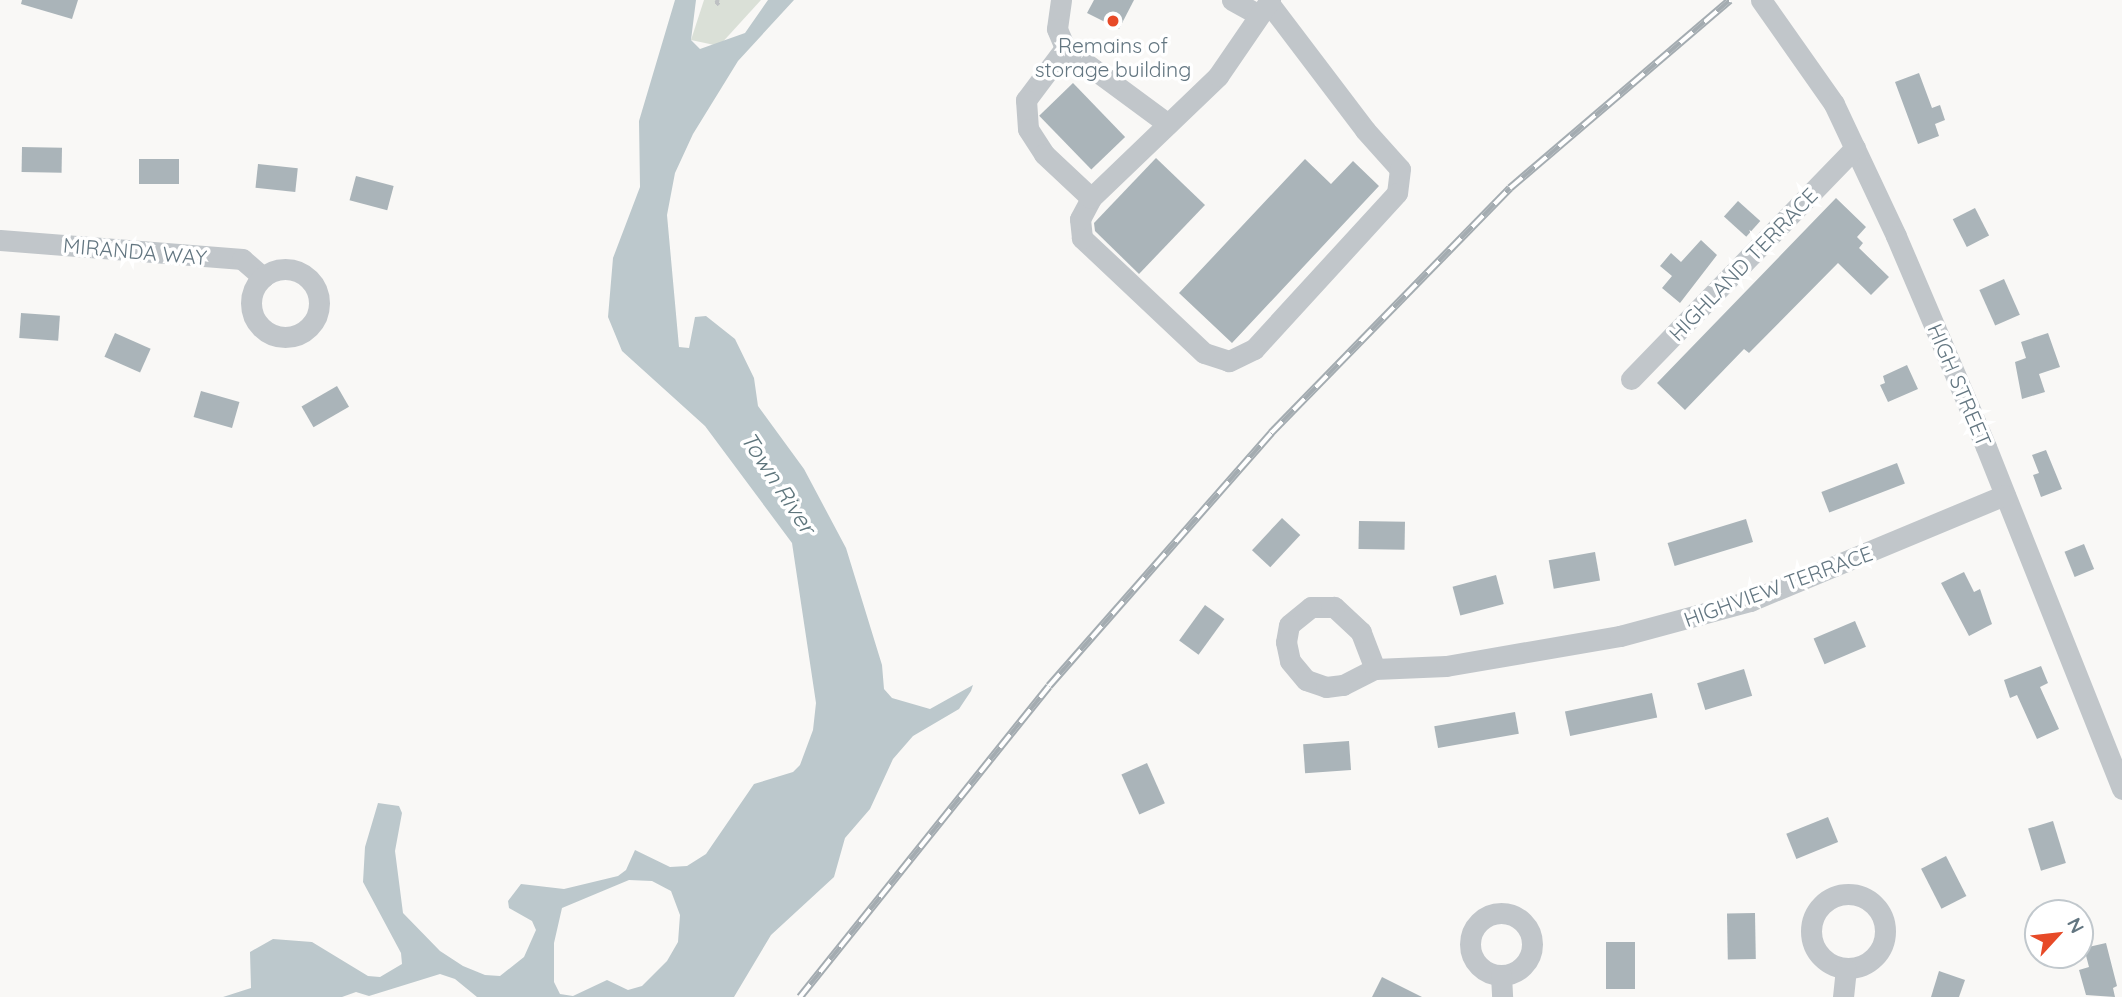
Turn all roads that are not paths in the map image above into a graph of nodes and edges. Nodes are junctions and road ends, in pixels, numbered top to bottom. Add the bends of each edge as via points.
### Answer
1 (1060, 0) edge
2 (1232, 0) edge
3 (1266, 6) edge
4 (1767, 8) edge
5 (1065, 47) junction
6 (1168, 124) junction
7 (1854, 148) junction
8 (1091, 198) junction
9 (0, 240) edge
10 (263, 277) dead end
11 (1631, 379) dead end
12 (2005, 495) junction
13 (1375, 669) junction
14 (2122, 789) edge
15 (1846, 969) dead end
16 (1502, 975) dead end
17 (1502, 997) edge
18 (1843, 997) edge

1 - 5 street via 1057,29
2 - 3 street
3 - 6 street via 1218,76
3 - 8 street via 1400,169 1398,193 1254,349 1229,362 1204,354 1082,238 1080,219
4 - 7 street, HIGH STREET via 1819,79
5 - 6 street
5 - 8 street via 1026,100 1028,129 1044,154
6 - 8 street
7 - 11 street, HIGHLAND TERRACE
7 - 12 street, HIGH STREET
9 - 10 street, MIRANDA WAY via 242,259
12 - 13 street, HIGHVIEW TERRACE via 1788,587 1684,622 1484,661
12 - 14 street, HIGH STREET
13 - 13 street, HIGHVIEW TERRACE via 1361,632 1334,607 1301,611 1290,625 1287,652 1306,680 1334,687
15 - 18 street
16 - 17 street

